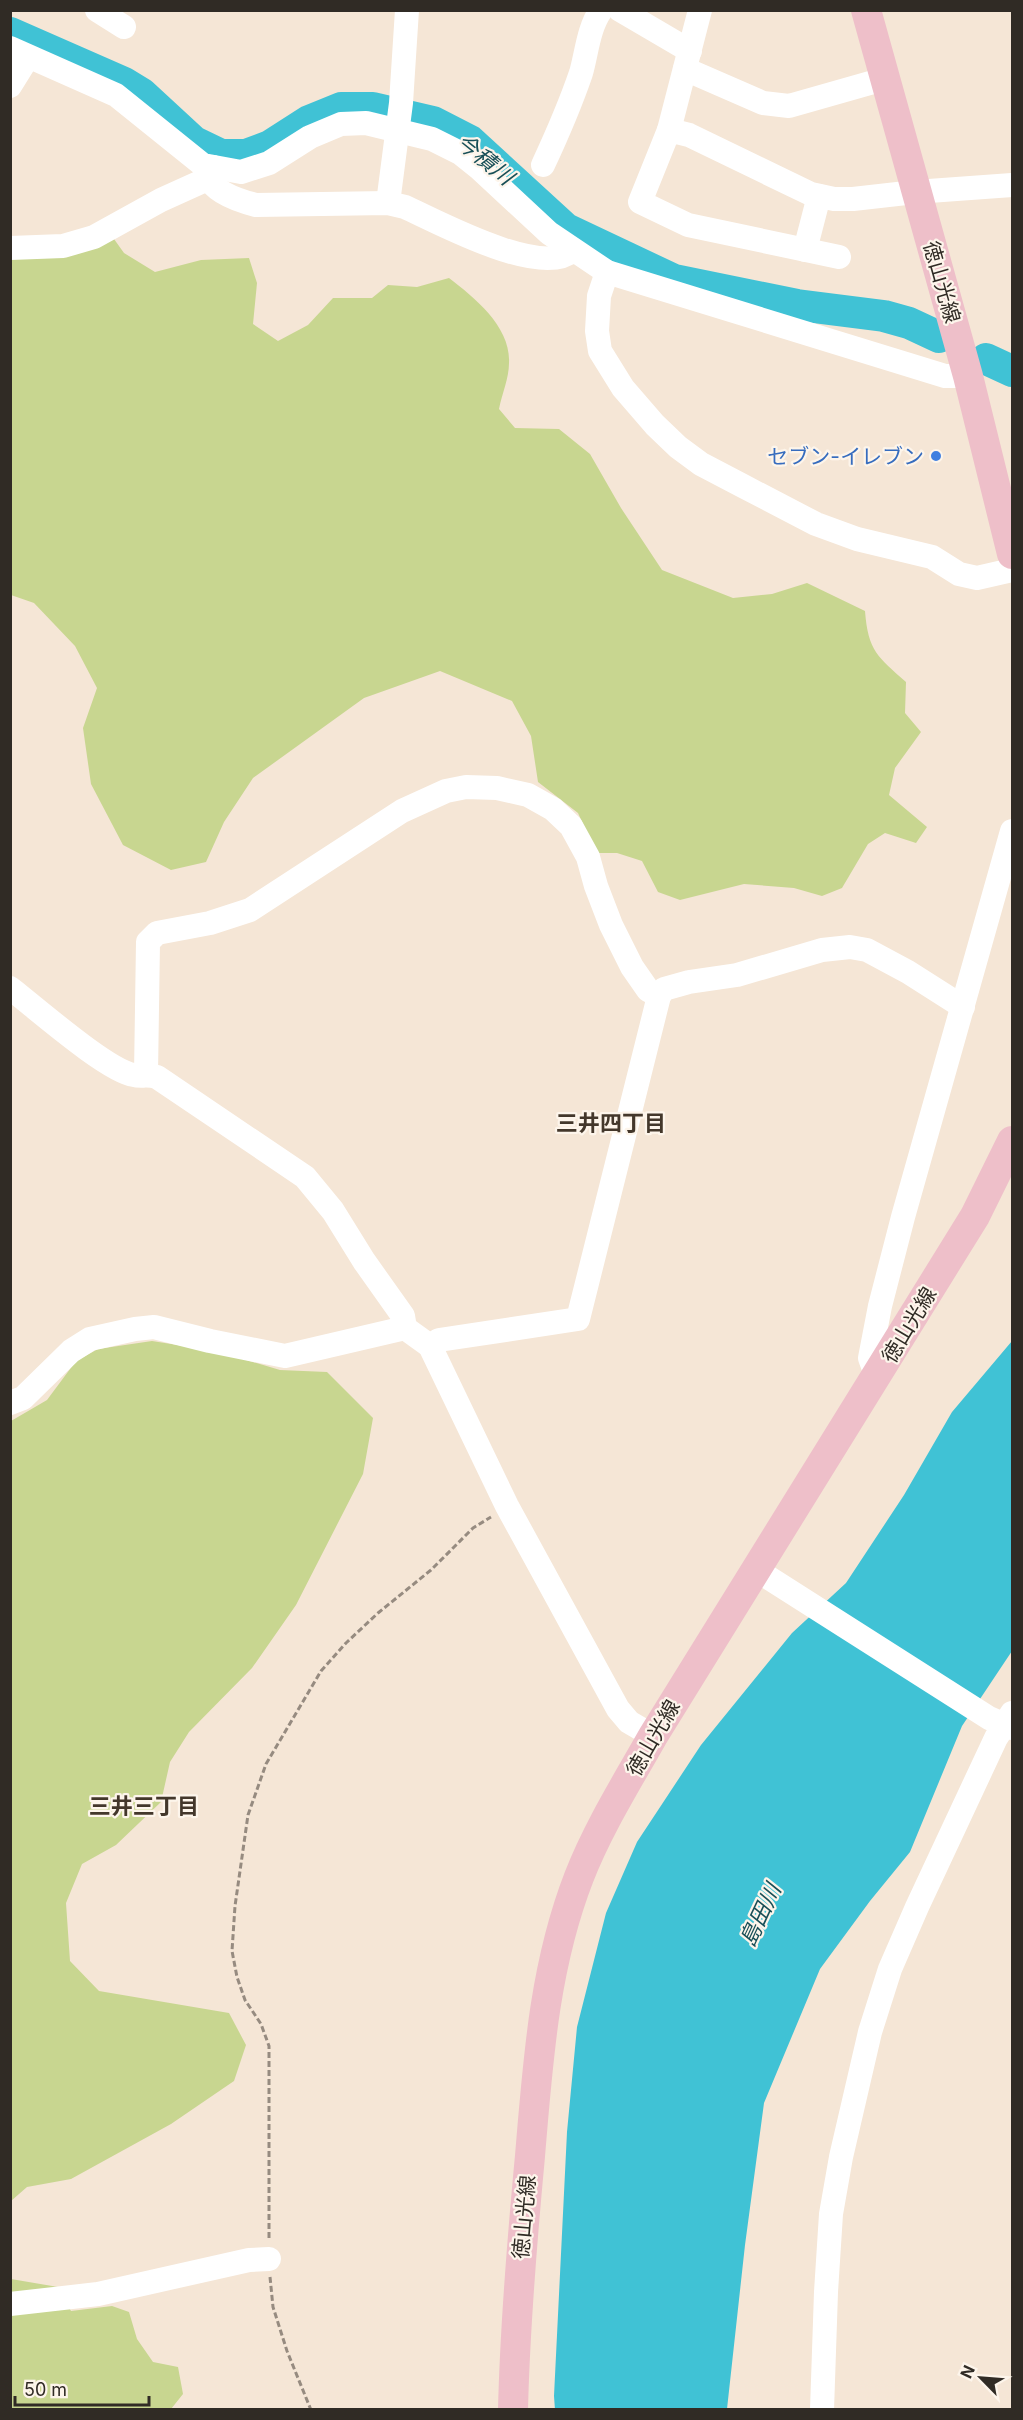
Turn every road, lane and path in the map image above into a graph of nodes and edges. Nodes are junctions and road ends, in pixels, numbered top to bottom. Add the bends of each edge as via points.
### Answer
1 (97, 10) edge
2 (407, 10) edge
3 (601, 10) edge
4 (620, 10) edge
5 (700, 10) edge
6 (866, 10) edge
7 (124, 27) dead end
8 (19, 52) edge
9 (687, 60) junction
10 (884, 79) junction
11 (10, 86) edge
12 (398, 129) junction
13 (669, 130) junction
14 (543, 165) dead end
15 (210, 172) junction
16 (1012, 185) edge
17 (915, 192) junction
18 (819, 196) junction
19 (388, 203) junction
20 (10, 248) edge
21 (806, 250) junction
22 (572, 251) junction
23 (839, 257) dead end
24 (607, 272) junction
25 (968, 375) junction
26 (1012, 554) edge
27 (1012, 570) edge
28 (1012, 831) edge
29 (10, 988) edge
30 (659, 996) junction
31 (963, 1007) junction
32 (146, 1074) junction
33 (1012, 1141) edge
34 (405, 1328) junction
35 (430, 1346) junction
36 (877, 1377) junction
37 (10, 1403) edge
38 (507, 1506) junction
39 (755, 1569) junction
40 (1005, 1721) edge
41 (653, 1736) junction
42 (269, 2259) junction
43 (10, 2304) edge
44 (311, 2409) edge
45 (513, 2409) edge
46 (822, 2409) edge

1 - 7 street
2 - 12 street
3 - 14 street via 565,118
4 - 9 street
5 - 9 street
6 - 10 main road, 徳山光線
8 - 11 street
8 - 15 street via 116,95
9 - 10 street via 763,103 789,106
9 - 13 street
10 - 17 main road, 徳山光線
12 - 15 street via 366,123 341,124 310,137 269,164 241,172
12 - 19 street
12 - 22 street via 460,153
13 - 18 street via 689,135
13 - 21 street via 640,202 688,225
15 - 19 street via 211,184 256,205
15 - 20 street via 94,237 63,246
16 - 17 street
17 - 18 street via 853,200
17 - 25 main road, 徳山光線
18 - 21 street
19 - 22 street via 501,250 547,259
21 - 23 street
22 - 24 street
24 - 25 street via 945,376
24 - 27 street via 598,308 600,351 623,388 655,425 701,464 816,524 857,539 932,557 959,574 977,578
25 - 26 main road, 徳山光線
28 - 31 street
29 - 32 street via 106,1062 134,1076
30 - 31 street via 664,989 689,982 737,975 822,950 850,947 877,955
30 - 32 street via 648,990 632,967 607,915 588,857 571,826 553,809 528,795 466,787 446,791 402,811 250,910 210,923 157,933 148,942
30 - 35 street via 578,1319 439,1340
31 - 36 street via 880,1306 870,1358
32 - 34 street via 157,1077 305,1177 333,1211 403,1316
33 - 36 main road, 徳山光線 via 975,1216
34 - 35 street
34 - 37 street via 285,1356 154,1327 135,1329 90,1339 71,1351 23,1398
35 - 38 street
36 - 39 main road, 徳山光線
38 - 41 street via 618,1709 629,1722
38 - 42 path via 473,1528 431,1570 370,1620 321,1671 266,1764 248,1815 232,1951 245,2000 261,2024 269,2046
39 - 40 street
39 - 41 main road, 徳山光線
40 - 46 street via 890,1969 870,2032 831,2214
41 - 45 main road, 徳山光線 via 579,1876 554,1953 542,2017 514,2331
42 - 43 street via 249,2260 98,2294
42 - 44 path via 273,2307

